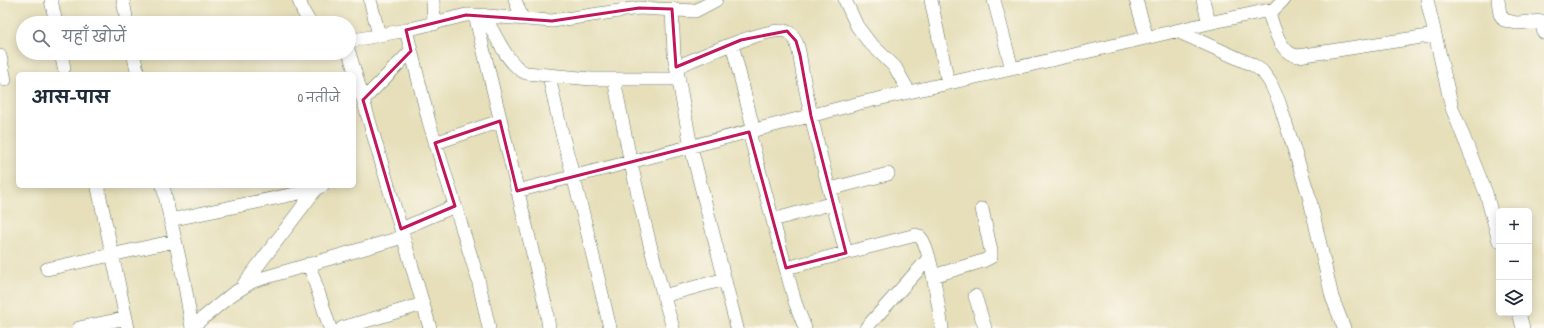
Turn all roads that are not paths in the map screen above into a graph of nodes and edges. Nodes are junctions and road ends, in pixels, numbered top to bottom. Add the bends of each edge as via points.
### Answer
1 (51, 0) edge
2 (123, 0) edge
3 (299, 0) edge
4 (370, 0) edge
5 (433, 0) edge
6 (514, 0) edge
7 (716, 0) edge
8 (846, 0) edge
9 (931, 0) edge
10 (994, 0) edge
11 (1136, 0) edge
12 (1203, 0) edge
13 (1283, 0) edge
14 (1427, 0) edge
15 (1498, 0) edge
16 (672, 9) junction
17 (1268, 11) junction
18 (479, 15) junction
19 (54, 16) edge
20 (126, 16) edge
21 (306, 16) edge
22 (522, 18) junction
23 (1209, 23) junction
24 (434, 24) junction
25 (1543, 25) edge
26 (406, 30) junction
27 (1177, 31) junction
28 (379, 35) junction
29 (1435, 35) junction
30 (1147, 38) junction
31 (356, 40) edge
32 (732, 44) junction
33 (412, 51) junction
34 (0, 56) edge
35 (62, 60) edge
36 (135, 60) edge
37 (351, 60) edge
38 (64, 68) dead end
39 (1012, 69) junction
40 (138, 72) edge
41 (353, 72) edge
42 (677, 73) junction
43 (549, 76) junction
44 (614, 79) junction
45 (5, 80) dead end
46 (948, 83) junction
47 (356, 84) edge
48 (909, 92) junction
49 (361, 106) edge
50 (811, 116) junction
51 (500, 121) junction
52 (751, 131) junction
53 (435, 143) junction
54 (691, 147) junction
55 (630, 163) junction
56 (888, 174) dead end
57 (573, 177) junction
58 (98, 188) dead end
59 (163, 188) edge
60 (314, 188) edge
61 (318, 188) edge
62 (830, 189) junction
63 (517, 191) junction
64 (833, 203) junction
65 (455, 206) junction
66 (982, 209) dead end
67 (170, 220) junction
68 (773, 220) junction
69 (1496, 230) edge
70 (402, 233) junction
71 (175, 241) junction
72 (846, 252) junction
73 (112, 255) junction
74 (929, 258) junction
75 (309, 264) junction
76 (786, 268) junction
77 (47, 269) dead end
78 (933, 276) junction
79 (725, 279) junction
80 (241, 288) junction
81 (663, 296) junction
82 (975, 296) dead end
83 (423, 304) junction
84 (1520, 316) edge
85 (127, 323) edge
86 (382, 323) edge
87 (79, 328) edge
88 (192, 328) edge
89 (330, 328) edge
90 (342, 328) edge
91 (430, 328) edge
92 (489, 328) edge
93 (549, 328) edge
94 (610, 328) edge
95 (673, 328) edge
96 (737, 328) edge
97 (804, 328) edge
98 (866, 328) edge
99 (942, 328) edge
100 (985, 328) edge
101 (1344, 328) edge
102 (1523, 328) edge

1 - 19 street
2 - 20 street
3 - 21 street
4 - 28 street
5 - 24 street
6 - 22 street
7 - 16 street via 695,11
8 - 48 street via 857,26 869,42 895,67
9 - 46 street
10 - 39 street
11 - 30 street
12 - 23 street
13 - 17 street
14 - 29 street
15 - 25 street via 1500,14 1504,20
16 - 22 street via 640,8 552,21
16 - 42 street
17 - 23 street
17 - 29 street via 1281,44 1286,51 1298,56
18 - 22 street
18 - 24 street via 466,15
18 - 43 street via 520,71
18 - 51 street
23 - 27 street
24 - 26 street
26 - 28 street
26 - 33 street
27 - 30 street
27 - 101 street via 1253,65 1262,71 1270,82 1279,102 1309,196 1332,297
28 - 31 street
29 - 69 street via 1452,108 1486,193
30 - 39 street
32 - 42 street
32 - 50 street via 775,31 787,31 791,34 800,55
32 - 52 street
33 - 49 street
33 - 53 street
34 - 45 street
35 - 38 street
36 - 40 street
37 - 41 street
39 - 46 street
42 - 44 street
42 - 54 street
43 - 44 street
43 - 57 street
44 - 55 street
46 - 48 street
47 - 49 street
48 - 50 street
49 - 70 street
50 - 52 street
50 - 62 street
51 - 53 street
51 - 63 street
52 - 54 street
52 - 68 street
53 - 65 street
54 - 55 street
54 - 79 street
55 - 57 street
55 - 81 street
56 - 62 street
57 - 63 street
57 - 94 street
58 - 73 street
59 - 67 street
60 - 67 street
61 - 80 street
62 - 64 street
63 - 93 street
64 - 68 street
64 - 72 street
65 - 70 street
65 - 92 street via 478,279
66 - 78 street via 992,251 991,257
67 - 71 street
68 - 76 street
70 - 75 street
70 - 83 street
71 - 73 street
71 - 88 street
72 - 74 street via 916,235 921,237
72 - 76 street
73 - 77 street
73 - 85 street
74 - 78 street
74 - 98 street
75 - 80 street via 253,281
75 - 89 street
76 - 97 street
78 - 99 street
79 - 81 street
79 - 96 street
80 - 88 street
81 - 95 street
82 - 100 street
83 - 86 street
83 - 91 street
84 - 102 street
85 - 87 street
86 - 90 street

